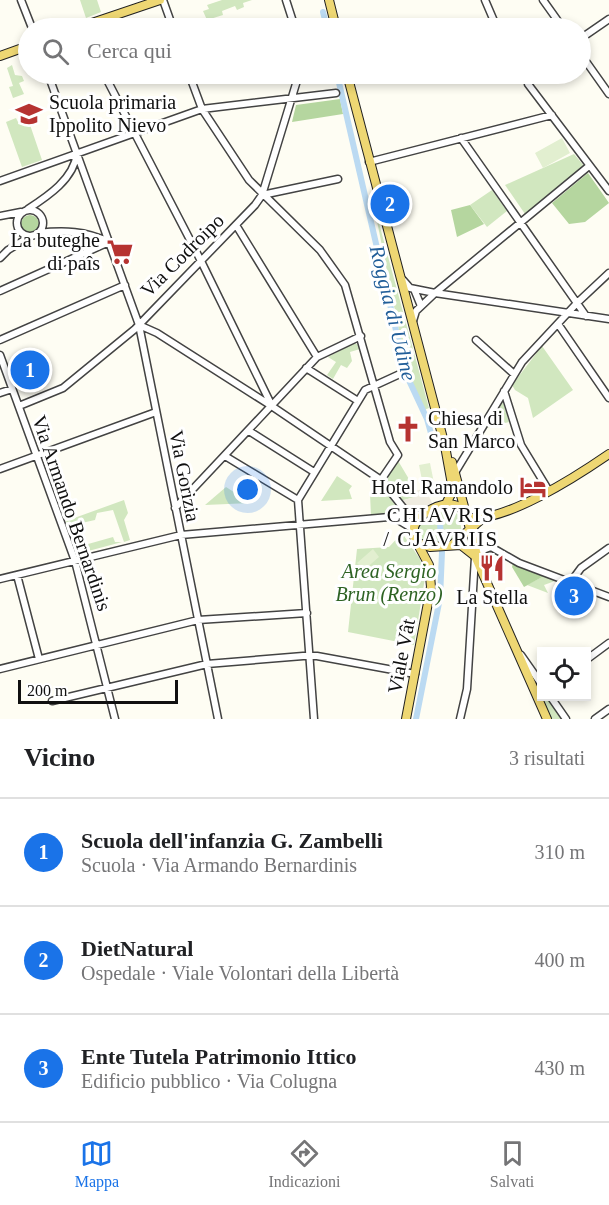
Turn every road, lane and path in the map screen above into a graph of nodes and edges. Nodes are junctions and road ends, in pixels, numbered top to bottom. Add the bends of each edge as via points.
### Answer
1 (30, 0) edge
2 (161, 0) edge
3 (286, 0) edge
4 (330, 0) edge
5 (486, 0) edge
6 (543, 0) edge
7 (22, 2) edge
8 (28, 18) edge
9 (108, 18) edge
10 (169, 18) edge
11 (291, 18) edge
12 (334, 18) edge
13 (493, 18) edge
14 (556, 18) edge
15 (609, 19) edge
16 (591, 31) edge
17 (18, 50) edge
18 (0, 56) edge
19 (591, 69) edge
20 (52, 84) edge
21 (109, 84) edge
22 (193, 84) edge
23 (296, 84) edge
24 (350, 84) edge
25 (528, 84) edge
26 (336, 93) dead end
27 (609, 94) edge
28 (292, 98) junction
29 (202, 109) junction
30 (552, 115) junction
31 (135, 132) junction
32 (461, 138) junction
33 (77, 153) junction
34 (369, 162) junction
35 (589, 166) junction
36 (338, 178) dead end
37 (0, 181) edge
38 (609, 190) edge
39 (262, 195) junction
40 (25, 211) junction
41 (0, 216) edge
42 (521, 223) junction
43 (236, 225) junction
44 (39, 233) junction
45 (31, 236) junction
46 (109, 242) junction
47 (0, 258) edge
48 (201, 261) junction
49 (609, 273) edge
50 (399, 275) junction
51 (125, 285) junction
52 (414, 289) junction
53 (0, 291) edge
54 (435, 293) junction
55 (577, 303) junction
56 (422, 306) junction
57 (568, 313) junction
58 (586, 316) junction
59 (609, 319) edge
60 (558, 324) junction
61 (139, 325) junction
62 (412, 325) junction
63 (361, 336) junction
64 (0, 340) edge
65 (476, 340) dead end
66 (0, 355) edge
67 (317, 357) junction
68 (306, 368) junction
69 (402, 373) dead end
70 (514, 374) junction
71 (374, 384) junction
72 (12, 389) junction
73 (504, 391) junction
74 (0, 393) edge
75 (609, 398) edge
76 (358, 401) junction
77 (272, 405) junction
78 (19, 406) junction
79 (156, 412) junction
80 (249, 430) junction
81 (331, 445) junction
82 (609, 454) edge
83 (37, 455) junction
84 (225, 456) junction
85 (0, 469) edge
86 (314, 472) junction
87 (453, 472) junction
88 (381, 480) junction
89 (549, 491) junction
90 (298, 500) junction
91 (446, 504) junction
92 (175, 508) junction
93 (424, 514) junction
94 (465, 514) junction
95 (409, 515) junction
96 (393, 517) junction
97 (484, 517) junction
98 (301, 525) junction
99 (413, 529) junction
100 (471, 529) junction
101 (181, 536) junction
102 (418, 543) junction
103 (453, 544) junction
104 (436, 547) junction
105 (609, 548) edge
106 (478, 556) junction
107 (75, 561) junction
108 (429, 564) junction
109 (480, 565) junction
110 (17, 574) junction
111 (0, 579) edge
112 (570, 583) junction
113 (609, 597) edge
114 (307, 613) junction
115 (198, 621) junction
116 (609, 643) edge
117 (97, 645) junction
118 (518, 650) junction
119 (310, 655) junction
120 (591, 656) edge
121 (39, 659) junction
122 (207, 664) junction
123 (0, 669) edge
124 (415, 674) junction
125 (537, 677) edge
126 (108, 687) junction
127 (52, 701) dead end
128 (553, 701) edge
129 (609, 709) edge
130 (116, 719) edge
131 (218, 719) edge
132 (314, 719) edge
133 (406, 719) edge
134 (460, 719) edge
135 (547, 719) edge
136 (566, 719) edge
137 (595, 719) edge

1 - 7 street
2 - 9 main road
2 - 10 street
3 - 11 street
4 - 12 main road
5 - 13 street
6 - 14 street
7 - 8 street
15 - 16 street
17 - 18 main road
19 - 27 street
20 - 33 street, Via Gorizia
21 - 31 street
22 - 29 street
23 - 28 street, Via Codroipo
24 - 34 main road
25 - 30 street
26 - 28 street
28 - 29 street
28 - 39 street, Via Codroipo
29 - 31 street
29 - 39 street
30 - 32 street
30 - 35 street
31 - 33 street
31 - 48 street
32 - 34 street
32 - 42 street
33 - 37 street
33 - 40 street via 76,162 59,186
33 - 46 street, Via Gorizia
34 - 50 main road
35 - 38 street
35 - 42 street
36 - 39 street
39 - 43 street, Via Codroipo
39 - 63 street via 302,230 340,277
40 - 41 street
40 - 44 street via 36,211 42,217
40 - 45 street via 18,217 17,228
42 - 54 street
42 - 55 street
43 - 48 street, Via Codroipo
43 - 67 street
44 - 45 street
44 - 46 street via 71,230
45 - 47 street
46 - 51 street, Via Gorizia
46 - 53 street
48 - 61 street, Via Codroipo
48 - 77 street
49 - 55 street
50 - 52 street
50 - 62 main road
51 - 61 street, Via Gorizia
51 - 64 street
52 - 54 street
52 - 56 street
54 - 56 street
54 - 57 street
55 - 57 street
55 - 58 street
56 - 62 street
57 - 58 street
57 - 60 street
58 - 59 street
60 - 70 street
60 - 75 street
61 - 77 street
61 - 78 street, Via Codroipo via 63,388
61 - 79 street, Via Gorizia
62 - 87 main road
63 - 67 street
63 - 71 street
65 - 70 street
66 - 72 street, Via Armando Bernardinis
67 - 68 street
68 - 76 street
68 - 77 street
69 - 71 street
70 - 73 street
71 - 76 street
71 - 88 street via 390,442 398,455
72 - 74 street
72 - 78 street, Via Armando Bernardinis
73 - 87 street
73 - 89 street via 521,445
76 - 81 street
77 - 80 street
77 - 81 street
78 - 83 street, Via Armando Bernardinis
79 - 83 street
79 - 92 street, Via Gorizia
80 - 84 street
80 - 86 street
81 - 86 street
81 - 88 street
82 - 89 main road
83 - 85 street
83 - 107 street, Via Armando Bernardinis
84 - 90 street
84 - 92 street
86 - 90 street
87 - 91 main road via 453,492
87 - 94 main road
88 - 95 street
89 - 97 main road
90 - 98 street
91 - 93 main road
91 - 94 main road via 458,506
92 - 101 street, Via Gorizia
93 - 95 street
93 - 99 main road
94 - 97 main road
94 - 100 main road
95 - 96 street
96 - 98 street
96 - 99 street
97 - 100 main road
98 - 101 street
98 - 114 street
99 - 102 main road
100 - 103 main road
100 - 106 street
100 - 109 main road
101 - 107 street
101 - 115 street, Via Gorizia
102 - 104 main road
102 - 108 main road, Viale Vât
103 - 104 main road
103 - 106 main road
104 - 108 main road, Viale Vât
105 - 112 street via 581,568
106 - 109 main road
106 - 112 street via 491,547 514,561
106 - 134 street
107 - 110 street
107 - 117 street, Via Armando Bernardinis
108 - 124 main road, Viale Vât via 430,595
109 - 118 main road
110 - 111 street
110 - 121 street
112 - 113 street
114 - 115 street
114 - 119 street
115 - 117 street
115 - 122 street, Via Gorizia
116 - 120 street
117 - 121 street
117 - 126 street, Via Armando Bernardinis
118 - 125 street
118 - 135 main road
119 - 122 street
119 - 124 street
119 - 132 street
121 - 123 street
122 - 126 street
122 - 131 street, Via Gorizia
124 - 133 main road, Viale Vât
126 - 127 street
126 - 130 street, Via Armando Bernardinis
128 - 136 street
129 - 137 street

